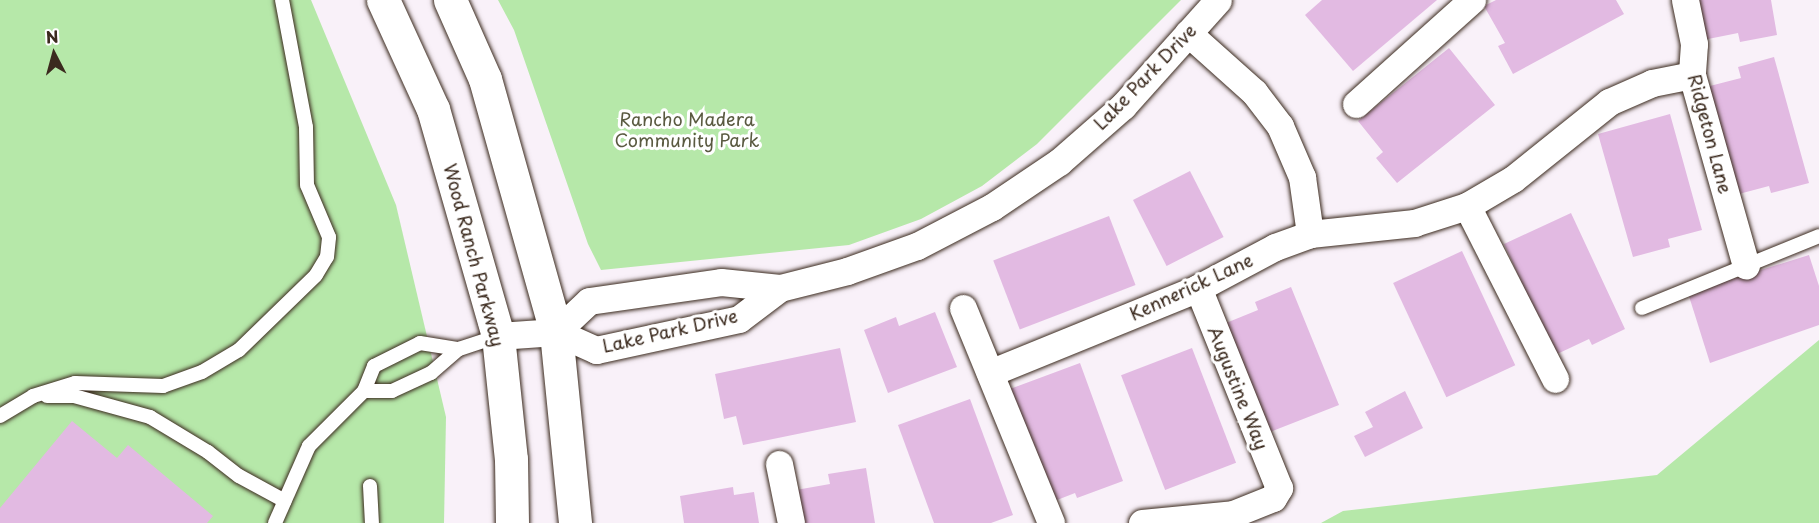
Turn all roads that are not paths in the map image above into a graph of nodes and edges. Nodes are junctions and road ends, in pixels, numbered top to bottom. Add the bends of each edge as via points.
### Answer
1 (282, 0) edge
2 (383, 0) edge
3 (450, 0) edge
4 (1218, 0) edge
5 (1472, 0) edge
6 (1685, 0) edge
7 (1188, 33) junction
8 (1692, 75) junction
9 (1356, 104) dead end
10 (1467, 206) junction
11 (1310, 234) junction
12 (1819, 236) edge
13 (1746, 266) junction
14 (780, 288) junction
15 (1197, 288) junction
16 (963, 308) dead end
17 (1642, 308) dead end
18 (556, 332) junction
19 (498, 336) junction
20 (459, 349) junction
21 (990, 374) junction
22 (1555, 379) dead end
23 (364, 391) junction
24 (33, 396) junction
25 (0, 416) edge
26 (779, 464) dead end
27 (370, 486) dead end
28 (285, 501) junction
29 (275, 523) edge
30 (372, 523) edge
31 (512, 523) edge
32 (575, 523) edge
33 (791, 523) edge
34 (1051, 523) edge
35 (1142, 523) edge

1 - 24 lane via 306,127 307,185 329,237 327,257 316,275 239,350 202,372 163,386 75,383
2 - 19 main road, Wood Ranch Parkway via 434,109
3 - 18 main road via 485,79
4 - 7 street, Lake Park Drive
5 - 9 street
6 - 8 street, Ridgeton Lane via 1694,44
7 - 11 street via 1254,92 1280,126 1302,177
7 - 14 street, Lake Park Drive via 1123,106 1059,162 993,207 917,246 847,271
8 - 10 street, Kennerick Lane via 1652,83 1609,102 1513,179
8 - 13 street, Ridgeton Lane
10 - 11 street, Kennerick Lane via 1414,223
10 - 22 street
11 - 15 street, Kennerick Lane via 1275,247
12 - 13 lane
13 - 17 lane
14 - 18 street, Lake Park Drive via 722,282 589,301
14 - 18 street, Lake Park Drive via 739,319 596,350
15 - 21 street, Kennerick Lane
15 - 35 street, Augustine Way via 1279,488 1273,498 1233,514
16 - 21 street
18 - 19 street, Lake Park Drive
18 - 32 main road
19 - 20 lane
19 - 31 main road, Wood Ranch Parkway via 511,459
20 - 23 lane via 431,373 392,392
20 - 23 lane via 420,343 374,366
21 - 34 street
23 - 28 lane via 309,446
24 - 25 lane
24 - 28 lane via 74,396 150,417 239,476
26 - 33 street
27 - 30 lane
28 - 29 lane

